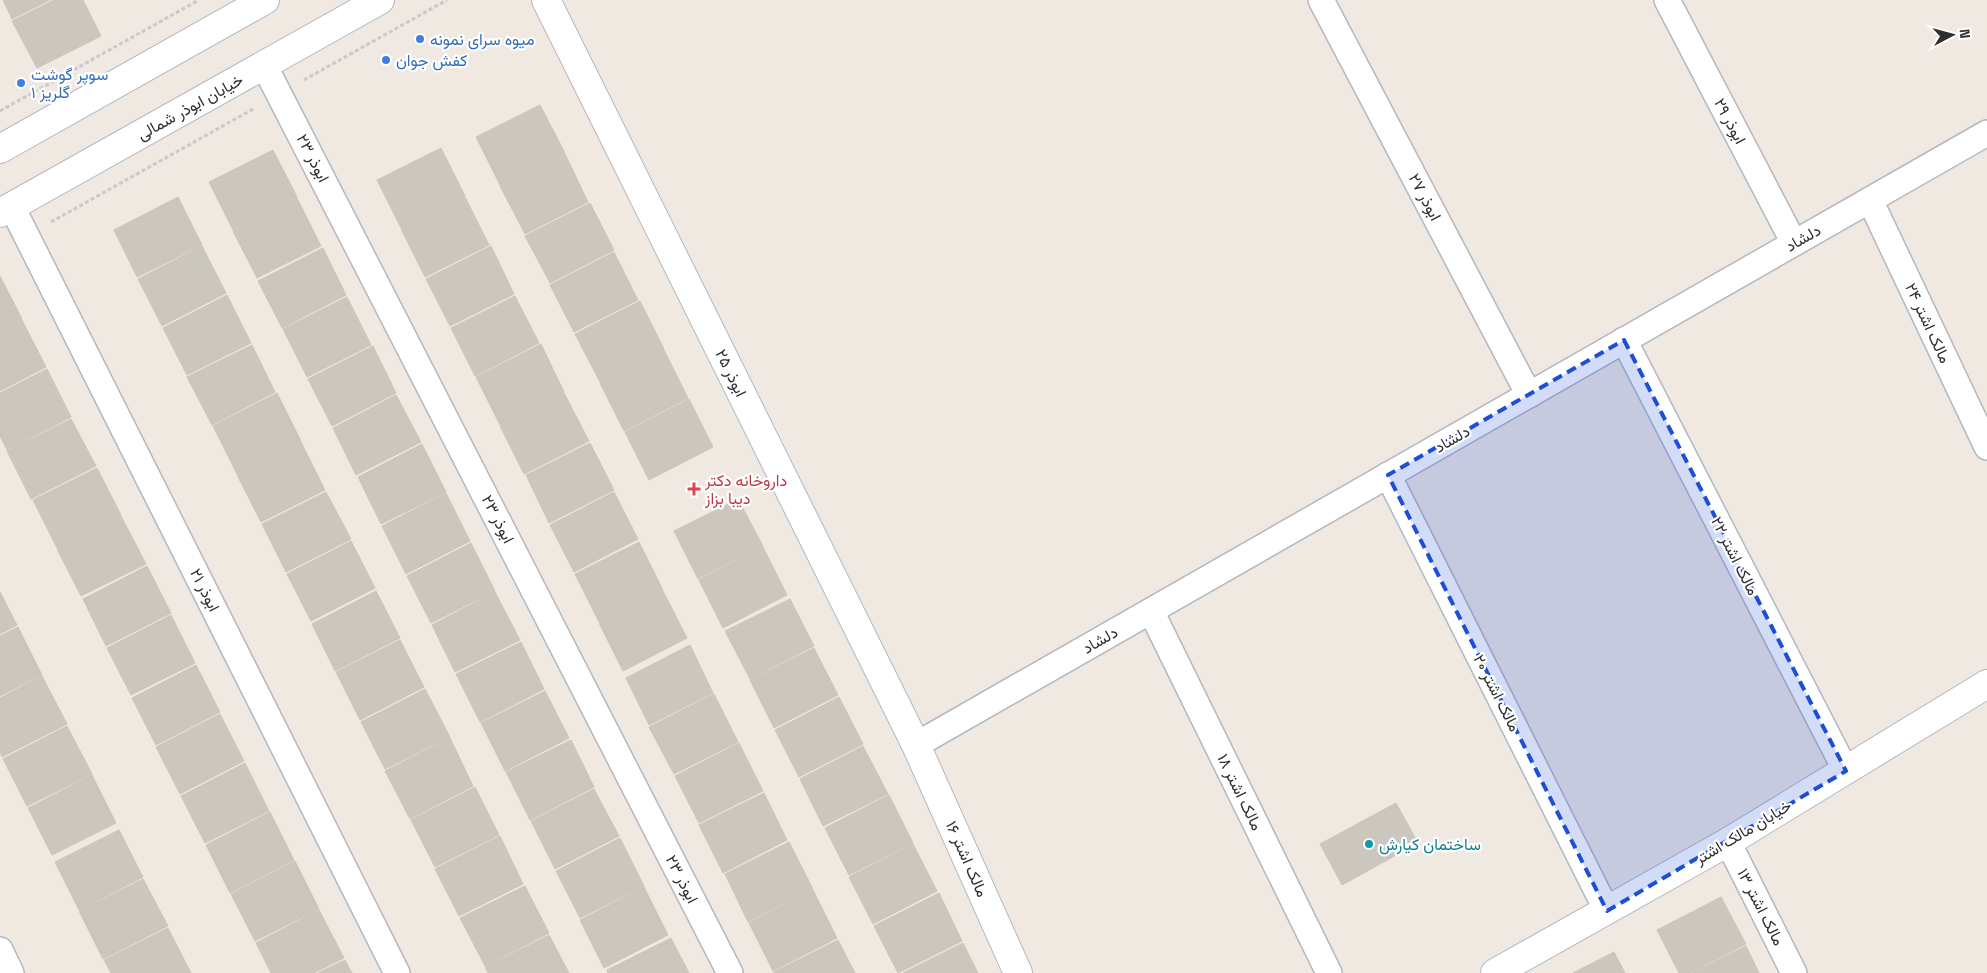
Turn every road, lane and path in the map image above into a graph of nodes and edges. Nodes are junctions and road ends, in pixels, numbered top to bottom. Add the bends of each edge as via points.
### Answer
1 (199, 0) edge
2 (265, 0) edge
3 (380, 0) edge
4 (447, 0) edge
5 (546, 0) edge
6 (1321, 0) edge
7 (1666, 0) edge
8 (238, 7) edge
9 (264, 65) junction
10 (280, 94) junction
11 (0, 112) edge
12 (1987, 133) edge
13 (3, 141) edge
14 (1870, 200) junction
15 (6, 210) edge
16 (27, 235) junction
17 (1794, 243) junction
18 (1624, 340) junction
19 (1529, 395) junction
20 (1987, 447) edge
21 (1388, 475) junction
22 (1151, 610) junction
23 (1987, 684) edge
24 (916, 745) junction
25 (1846, 771) junction
26 (1728, 842) junction
27 (1607, 910) junction
28 (0, 950) edge
29 (11, 973) edge
30 (397, 973) edge
31 (730, 973) edge
32 (1018, 973) edge
33 (1329, 973) edge
34 (1495, 973) edge
35 (1794, 973) edge

1 - 11 path
2 - 8 street
3 - 9 street, خیابان ابوذر شمالی
4 - 10 path
5 - 24 street, ابوذر ۲۵
6 - 19 street, ابوذر ۲۷
7 - 17 street, ابوذر ۲۹
8 - 13 street
9 - 10 street, ابوذر ۲۳
9 - 15 street, خیابان ابوذر شمالی
10 - 16 path
10 - 31 street, ابوذر ۲۳
12 - 14 street, دلشاد
14 - 17 street, دلشاد
14 - 20 street, مالک اشتر ۲۴
15 - 16 street, ابوذر ۲۱
16 - 30 street, ابوذر ۲۱
17 - 18 street, دلشاد
18 - 19 street, دلشاد
18 - 25 street, مالک اشتر ۲۲
19 - 21 street, دلشاد
21 - 22 street, دلشاد
21 - 27 street, مالک اشتر ۲۰
22 - 24 street, دلشاد
22 - 33 street, مالک اشتر ۱۸
23 - 25 street, خیابان مالک اشتر
24 - 32 street, مالک اشتر ۱۶
25 - 26 street, خیابان مالک اشتر
26 - 27 street, خیابان مالک اشتر
26 - 35 street, مالک اشتر ۱۳
27 - 34 street, خیابان مالک اشتر
28 - 29 street

